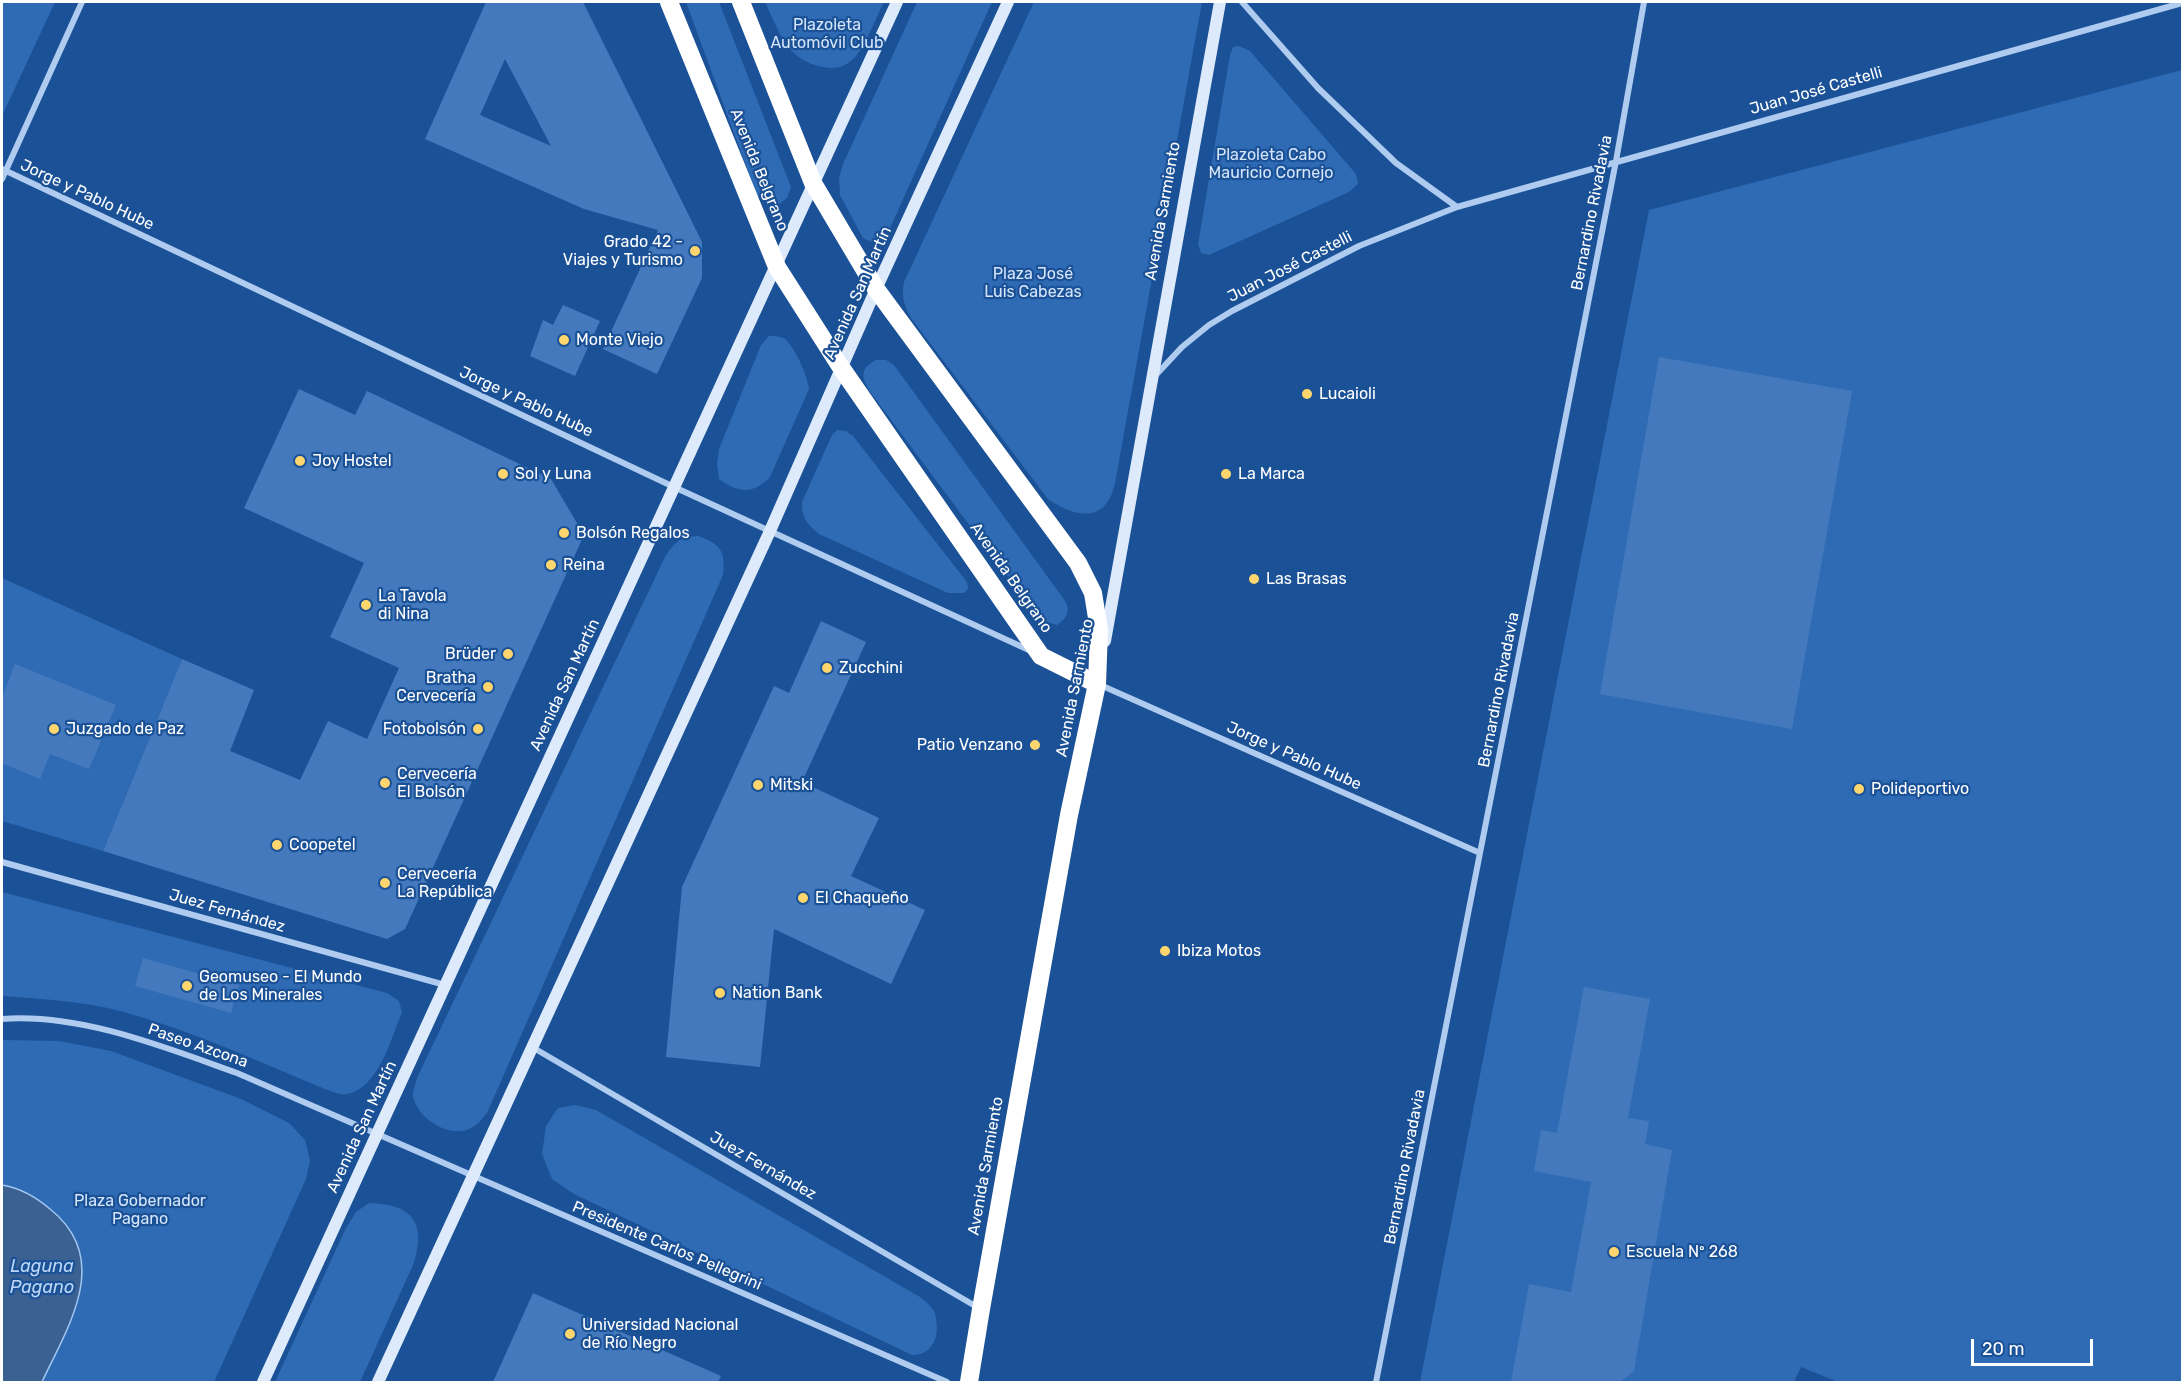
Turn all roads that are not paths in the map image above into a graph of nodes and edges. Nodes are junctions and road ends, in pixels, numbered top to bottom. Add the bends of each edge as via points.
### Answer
1 (82, 2) edge
2 (669, 2) edge
3 (741, 2) edge
4 (897, 2) edge
5 (1008, 2) edge
6 (1220, 2) edge
7 (1242, 2) edge
8 (1644, 2) edge
9 (2182, 3) edge
10 (1616, 161) junction
11 (3, 170) edge
12 (2, 179) edge
13 (813, 183) junction
14 (1456, 207) junction
15 (777, 267) junction
16 (876, 289) junction
17 (842, 369) junction
18 (1153, 378) junction
19 (674, 487) junction
20 (770, 531) junction
21 (1041, 656) junction
22 (1097, 684) junction
23 (1480, 853) junction
24 (2, 862) edge
25 (445, 986) junction
26 (2, 1019) edge
27 (532, 1047) junction
28 (377, 1133) junction
29 (472, 1177) junction
30 (981, 1309) junction
31 (263, 1383) edge
32 (378, 1383) edge
33 (947, 1383) edge
34 (969, 1383) edge
35 (1376, 1383) edge

1 - 11 street
2 - 15 highway, Avenida Belgrano
3 - 13 highway
4 - 13 main road, Avenida San Martín
5 - 16 main road, Avenida San Martín
6 - 18 main road, Avenida Sarmiento
7 - 14 street via 1318,88 1396,163
8 - 10 street, Bernardino Rivadavia
9 - 10 street, Juan José Castelli
10 - 14 street, Juan José Castelli
10 - 23 street, Bernardino Rivadavia
11 - 12 street
11 - 19 street, Jorge y Pablo Hube
13 - 15 main road, Avenida San Martín
13 - 16 highway
14 - 18 street, Juan José Castelli via 1359,246 1232,311 1182,347
15 - 17 highway, Avenida Belgrano
15 - 19 main road, Avenida San Martín
16 - 17 main road, Avenida San Martín
16 - 22 highway via 1078,563 1093,593 1099,630
17 - 20 main road, Avenida San Martín
17 - 21 highway, Avenida Belgrano
18 - 22 main road, Avenida Sarmiento
19 - 20 street, Jorge y Pablo Hube
19 - 25 main road, Avenida San Martín
20 - 21 street, Jorge y Pablo Hube
20 - 27 main road, Avenida San Martín
21 - 22 highway, Avenida Belgrano
22 - 23 street, Jorge y Pablo Hube
22 - 30 highway, Avenida Sarmiento via 1069,815
23 - 35 street, Bernardino Rivadavia
24 - 25 street, Juez Fernández
25 - 28 main road, Avenida San Martín
26 - 28 street, Paseo Azcona via 82,1024 162,1047 237,1073
27 - 29 main road, Avenida San Martín
27 - 30 street, Juez Fernández
28 - 29 street, Presidente Carlos Pellegrini
28 - 31 main road, Avenida San Martín
29 - 32 main road, Avenida San Martín
29 - 33 street, Presidente Carlos Pellegrini
30 - 34 highway, Avenida Sarmiento

